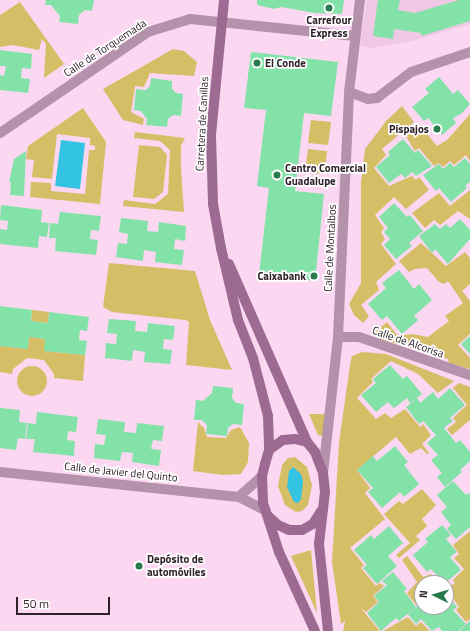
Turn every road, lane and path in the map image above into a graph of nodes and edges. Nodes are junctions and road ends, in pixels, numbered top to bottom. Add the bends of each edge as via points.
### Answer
1 (224, 0) edge
2 (360, 0) edge
3 (222, 21) junction
4 (355, 36) junction
5 (470, 52) edge
6 (349, 92) junction
7 (0, 132) edge
8 (221, 248) junction
9 (338, 337) junction
10 (470, 375) edge
11 (307, 442) junction
12 (269, 450) junction
13 (0, 472) edge
14 (323, 474) junction
15 (262, 476) junction
16 (239, 496) junction
17 (322, 510) junction
18 (267, 513) junction
19 (316, 631) edge
20 (328, 631) edge

1 - 3 street, Carretera de Canillas
2 - 4 street, Calle de Montalbos
3 - 4 street, Calle de Torquemada
3 - 7 street, Calle de Torquemada via 190,18 148,32
3 - 8 street, Carretera de Canillas via 210,161 213,204
4 - 6 street, Calle de Montalbos
5 - 6 street via 411,72 377,98 368,99
6 - 9 street, Calle de Montalbos
8 - 11 street, Carretera de Canillas
8 - 12 street, Carretera de Canillas via 238,320 253,358 268,416
9 - 10 street, Calle de Alcorisa via 359,337
9 - 14 street, Calle de Montalbos
11 - 12 street via 284,440
11 - 14 street via 315,452
12 - 15 street
13 - 16 street, Calle de Javier del Quinto
14 - 17 street
15 - 16 street
15 - 18 street
16 - 18 street, Calle de Javier del Quinto
17 - 18 street via 313,524 302,530 289,530 278,525
17 - 20 street via 319,544
18 - 19 street via 279,552

